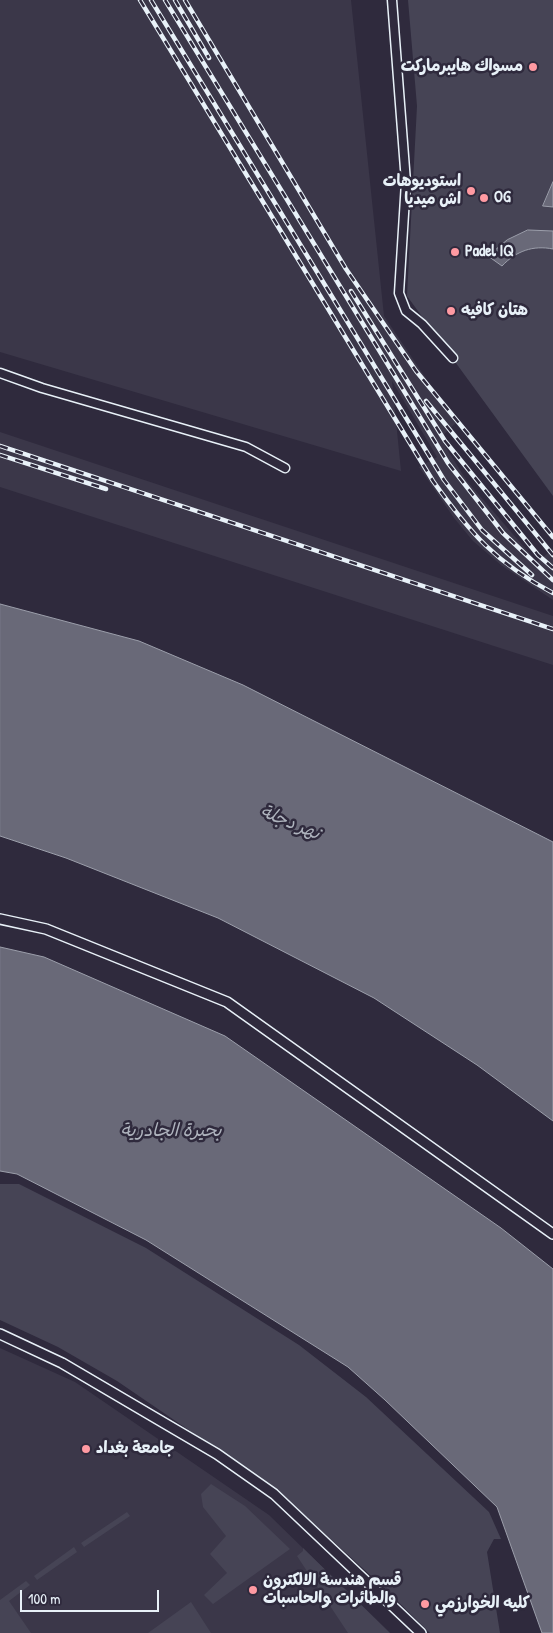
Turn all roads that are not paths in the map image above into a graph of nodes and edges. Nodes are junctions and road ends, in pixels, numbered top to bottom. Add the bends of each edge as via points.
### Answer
1 (392, 0) edge
2 (453, 358) dead end
3 (0, 373) edge
4 (285, 468) dead end
5 (0, 919) edge
6 (553, 1234) edge
7 (0, 1334) edge
8 (421, 1633) edge

1 - 2 street via 406,182 398,293 406,311
3 - 4 street via 246,447
5 - 6 street via 46,929 227,1002
7 - 8 street via 70,1368 216,1454 274,1494

